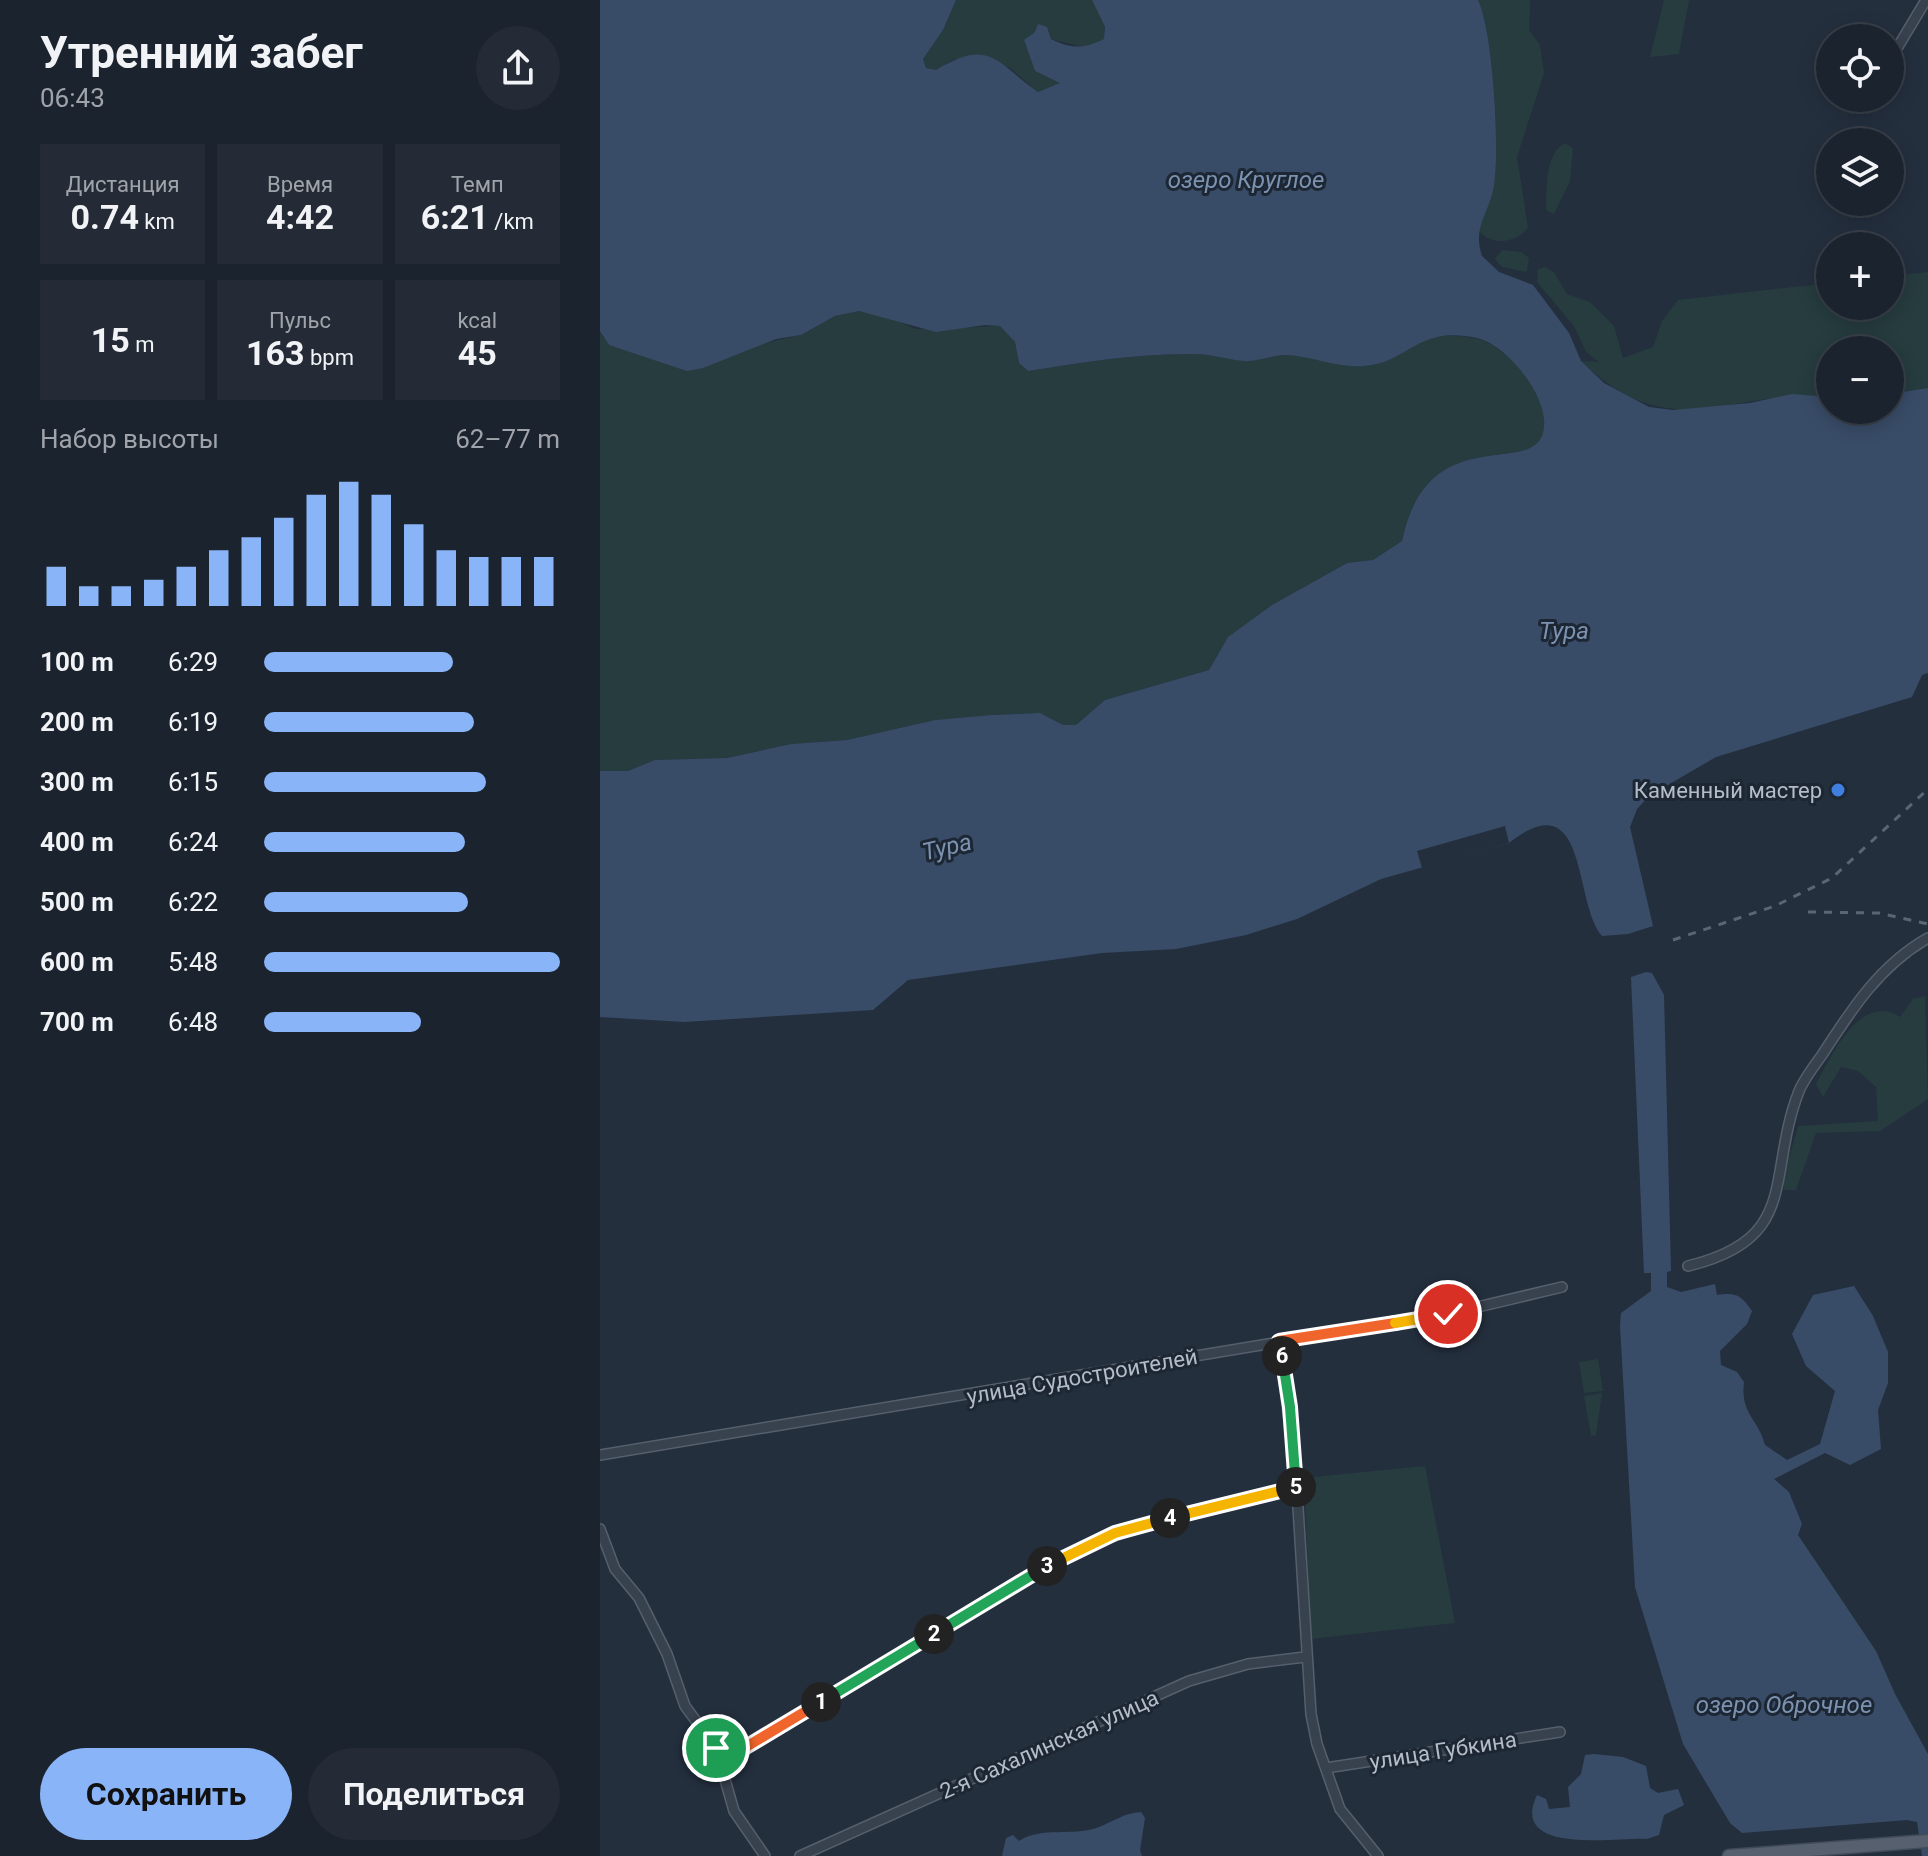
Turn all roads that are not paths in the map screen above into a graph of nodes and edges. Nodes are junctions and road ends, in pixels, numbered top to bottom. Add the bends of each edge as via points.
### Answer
1 (1926, 0) edge
2 (1904, 37) edge
3 (1928, 938) edge
4 (1688, 1266) dead end
5 (1562, 1287) dead end
6 (1279, 1341) junction
7 (600, 1455) edge
8 (1296, 1489) junction
9 (600, 1529) edge
10 (1305, 1657) junction
11 (1560, 1732) dead end
12 (721, 1762) junction
13 (1326, 1768) junction
14 (1928, 1841) edge
15 (1752, 1854) edge
16 (765, 1856) edge
17 (800, 1856) edge
18 (1378, 1856) edge
19 (1729, 1856) edge

1 - 2 street
3 - 4 street via 1863,991 1800,1089 1777,1196 1762,1227 1742,1247
5 - 6 street, улица Судостроителей via 1448,1314
6 - 7 street, улица Судостроителей
6 - 8 street
8 - 10 street
8 - 12 street via 1151,1523 1083,1547
9 - 12 street via 615,1569 639,1598 667,1654 685,1706
10 - 13 street via 1311,1714
10 - 17 street, 2-я Сахалинская улица via 1248,1664 1189,1681
11 - 13 street, улица Губкина
12 - 16 street via 734,1811
13 - 18 street via 1340,1809
14 - 15 main road
15 - 19 main road

